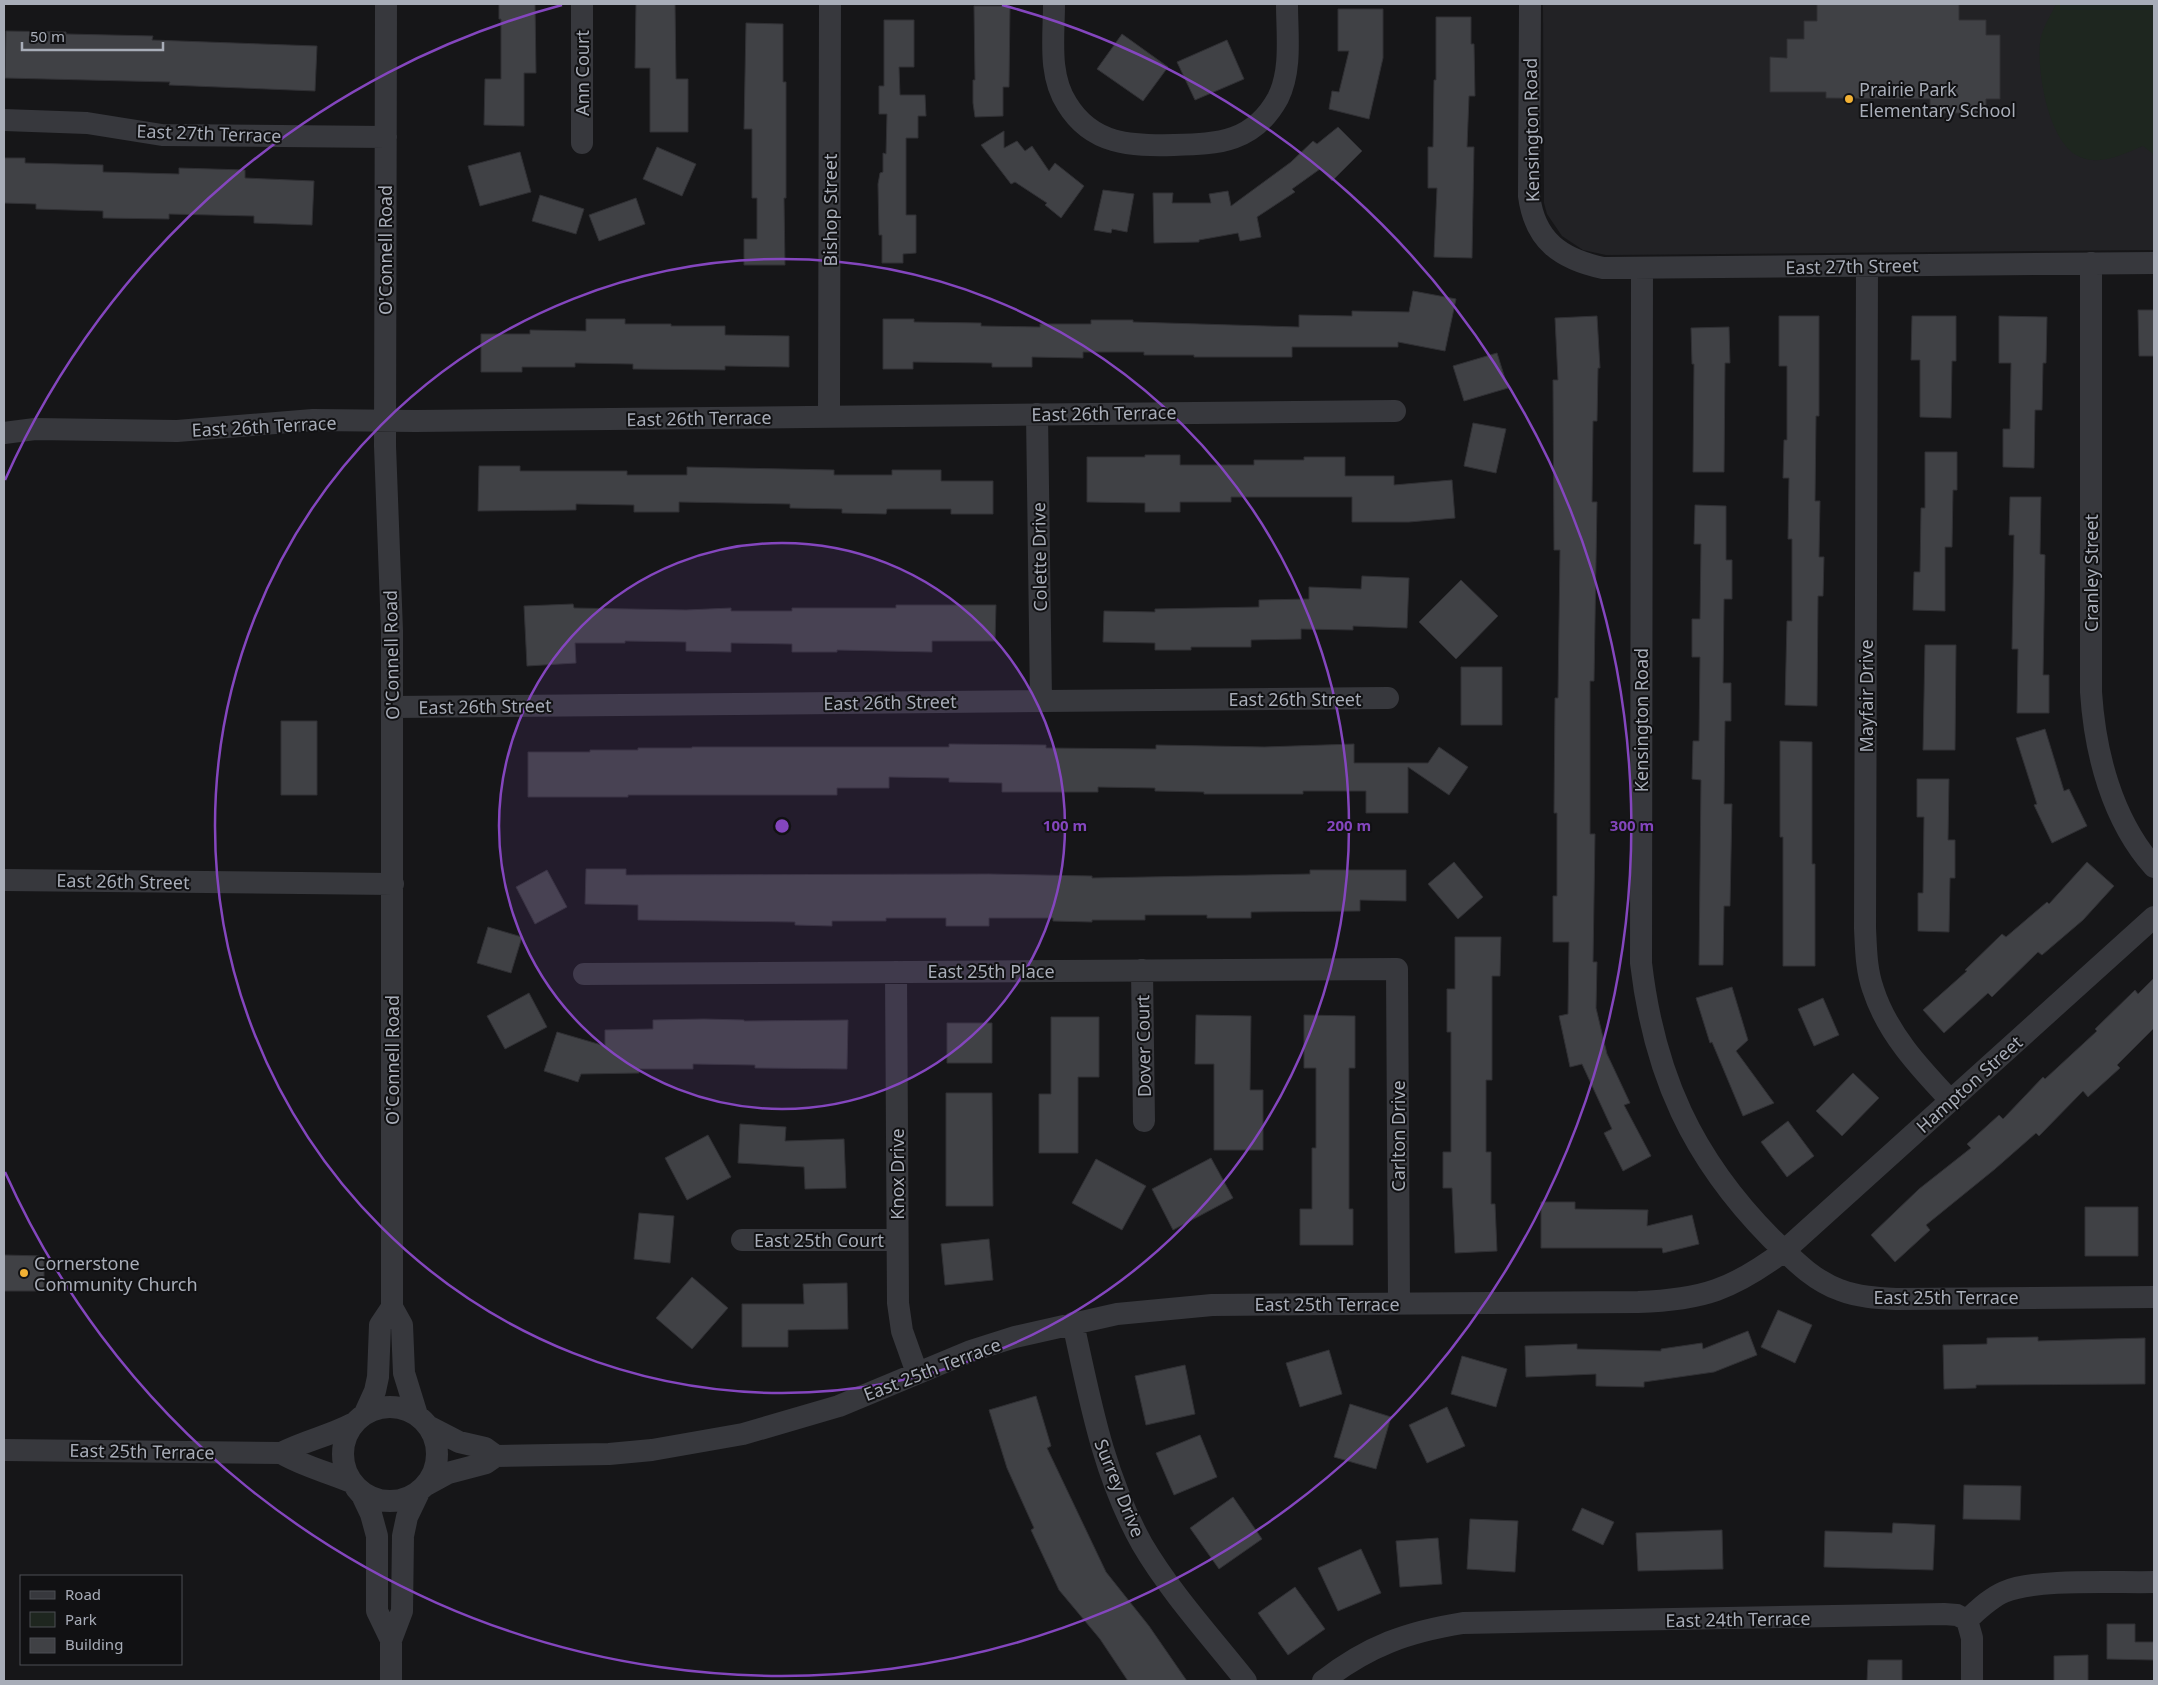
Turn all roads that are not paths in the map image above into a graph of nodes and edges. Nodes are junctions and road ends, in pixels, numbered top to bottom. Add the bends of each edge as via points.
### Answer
1 (386, 4) edge
2 (582, 4) edge
3 (830, 4) edge
4 (1054, 4) edge
5 (1288, 4) edge
6 (1530, 4) edge
7 (4, 120) edge
8 (386, 137) junction
9 (582, 143) dead end
10 (1555, 248) joint
11 (2154, 263) edge
12 (2091, 264) junction
13 (1867, 266) junction
14 (1642, 268) junction
15 (1395, 411) dead end
16 (1037, 414) junction
17 (829, 416) junction
18 (385, 421) junction
19 (4, 433) edge
20 (1388, 698) dead end
21 (1041, 701) junction
22 (392, 707) junction
23 (2154, 867) edge
24 (4, 880) edge
25 (393, 884) junction
26 (2154, 917) edge
27 (1397, 969) joint
28 (1142, 970) junction
29 (896, 972) junction
30 (584, 974) dead end
31 (1950, 1101) junction
32 (1144, 1120) dead end
33 (742, 1240) dead end
34 (897, 1240) junction
35 (1784, 1251) junction
36 (2154, 1297) edge
37 (1399, 1303) junction
38 (392, 1307) junction
39 (1073, 1323) junction
40 (917, 1373) junction
41 (359, 1419) junction
42 (423, 1421) junction
43 (4, 1450) edge
44 (280, 1453) junction
45 (496, 1456) junction
46 (353, 1484) junction
47 (423, 1488) junction
48 (2154, 1582) edge
49 (1967, 1620) junction
50 (391, 1640) junction
51 (390, 1681) edge
52 (1246, 1681) edge
53 (1324, 1681) edge
54 (1972, 1681) edge

1 - 8 street, O'Connell Road
2 - 9 street, Ann Court
3 - 17 street, Bishop Street
4 - 5 street via 1054,64 1066,104 1094,132 1130,145 1213,144 1233,139 1252,128 1267,114 1285,78
6 - 10 street, Kensington Road via 1529,196 1538,227
7 - 8 street, East 27th Terrace via 87,122 162,135
8 - 18 street, O'Connell Road
10 - 14 street, East 27th Street via 1587,265
11 - 12 street, East 27th Street
12 - 13 street, East 27th Street
12 - 23 street, Cranley Street via 2092,719 2097,747 2114,800
13 - 14 street, East 27th Street
13 - 31 street, Mayfair Drive via 1867,961 1872,988 1883,1016 1914,1062
14 - 35 street, Kensington Road via 1641,963 1645,993 1666,1077 1696,1141 1739,1203
15 - 16 street, East 26th Terrace
16 - 17 street, East 26th Terrace
16 - 21 street, Colette Drive
17 - 18 street, East 26th Terrace
18 - 19 street, East 26th Terrace via 314,420 177,431 34,429
18 - 22 street, O'Connell Road
20 - 21 street, East 26th Street
21 - 22 street, East 26th Street
22 - 25 street, O'Connell Road
24 - 25 street, East 26th Street
25 - 38 street, O'Connell Road
26 - 31 street, Hampton Street
27 - 28 street, East 25th Place
27 - 37 street, Carlton Drive
28 - 29 street, East 25th Place
28 - 32 street, Dover Court
29 - 30 street, East 25th Place
29 - 34 street, Knox Drive
31 - 35 street, Hampton Street
33 - 34 street, East 25th Court
34 - 40 street, Knox Drive via 902,1331
35 - 36 street, East 25th Terrace via 1816,1278 1839,1290 1864,1297
35 - 37 street, East 25th Terrace via 1733,1284 1709,1294 1662,1302
37 - 39 street, East 25th Terrace via 1212,1305 1117,1314
38 - 41 street, O'Connell Road via 380,1325 375,1391
38 - 42 street, O'Connell Road via 402,1325 404,1372
39 - 40 street, East 25th Terrace via 1015,1337
39 - 52 street, Surrey Drive via 1097,1433 1110,1476 1127,1515 1166,1580
40 - 45 street, East 25th Terrace via 819,1412 698,1443 565,1457
41 - 42 street via 378,1408 391,1406 405,1409
41 - 44 street, East 25th Terrace via 324,1437 297,1444
41 - 46 street via 345,1438 342,1453 344,1468
42 - 45 street, East 25th Terrace via 459,1442 485,1448
42 - 47 street via 436,1443 437,1453 434,1471
43 - 44 street, East 25th Terrace
44 - 46 street, East 25th Terrace
45 - 47 street, East 25th Terrace via 448,1473
46 - 47 street via 375,1499 390,1501 406,1498
46 - 50 street via 372,1514 377,1536 377,1611
47 - 50 street via 407,1517 402,1562 402,1611
48 - 49 street via 2023,1587 2005,1592
49 - 53 street, East 24th Terrace via 1944,1614 1463,1623 1398,1638 1363,1654
49 - 54 street via 1972,1638
50 - 51 street

